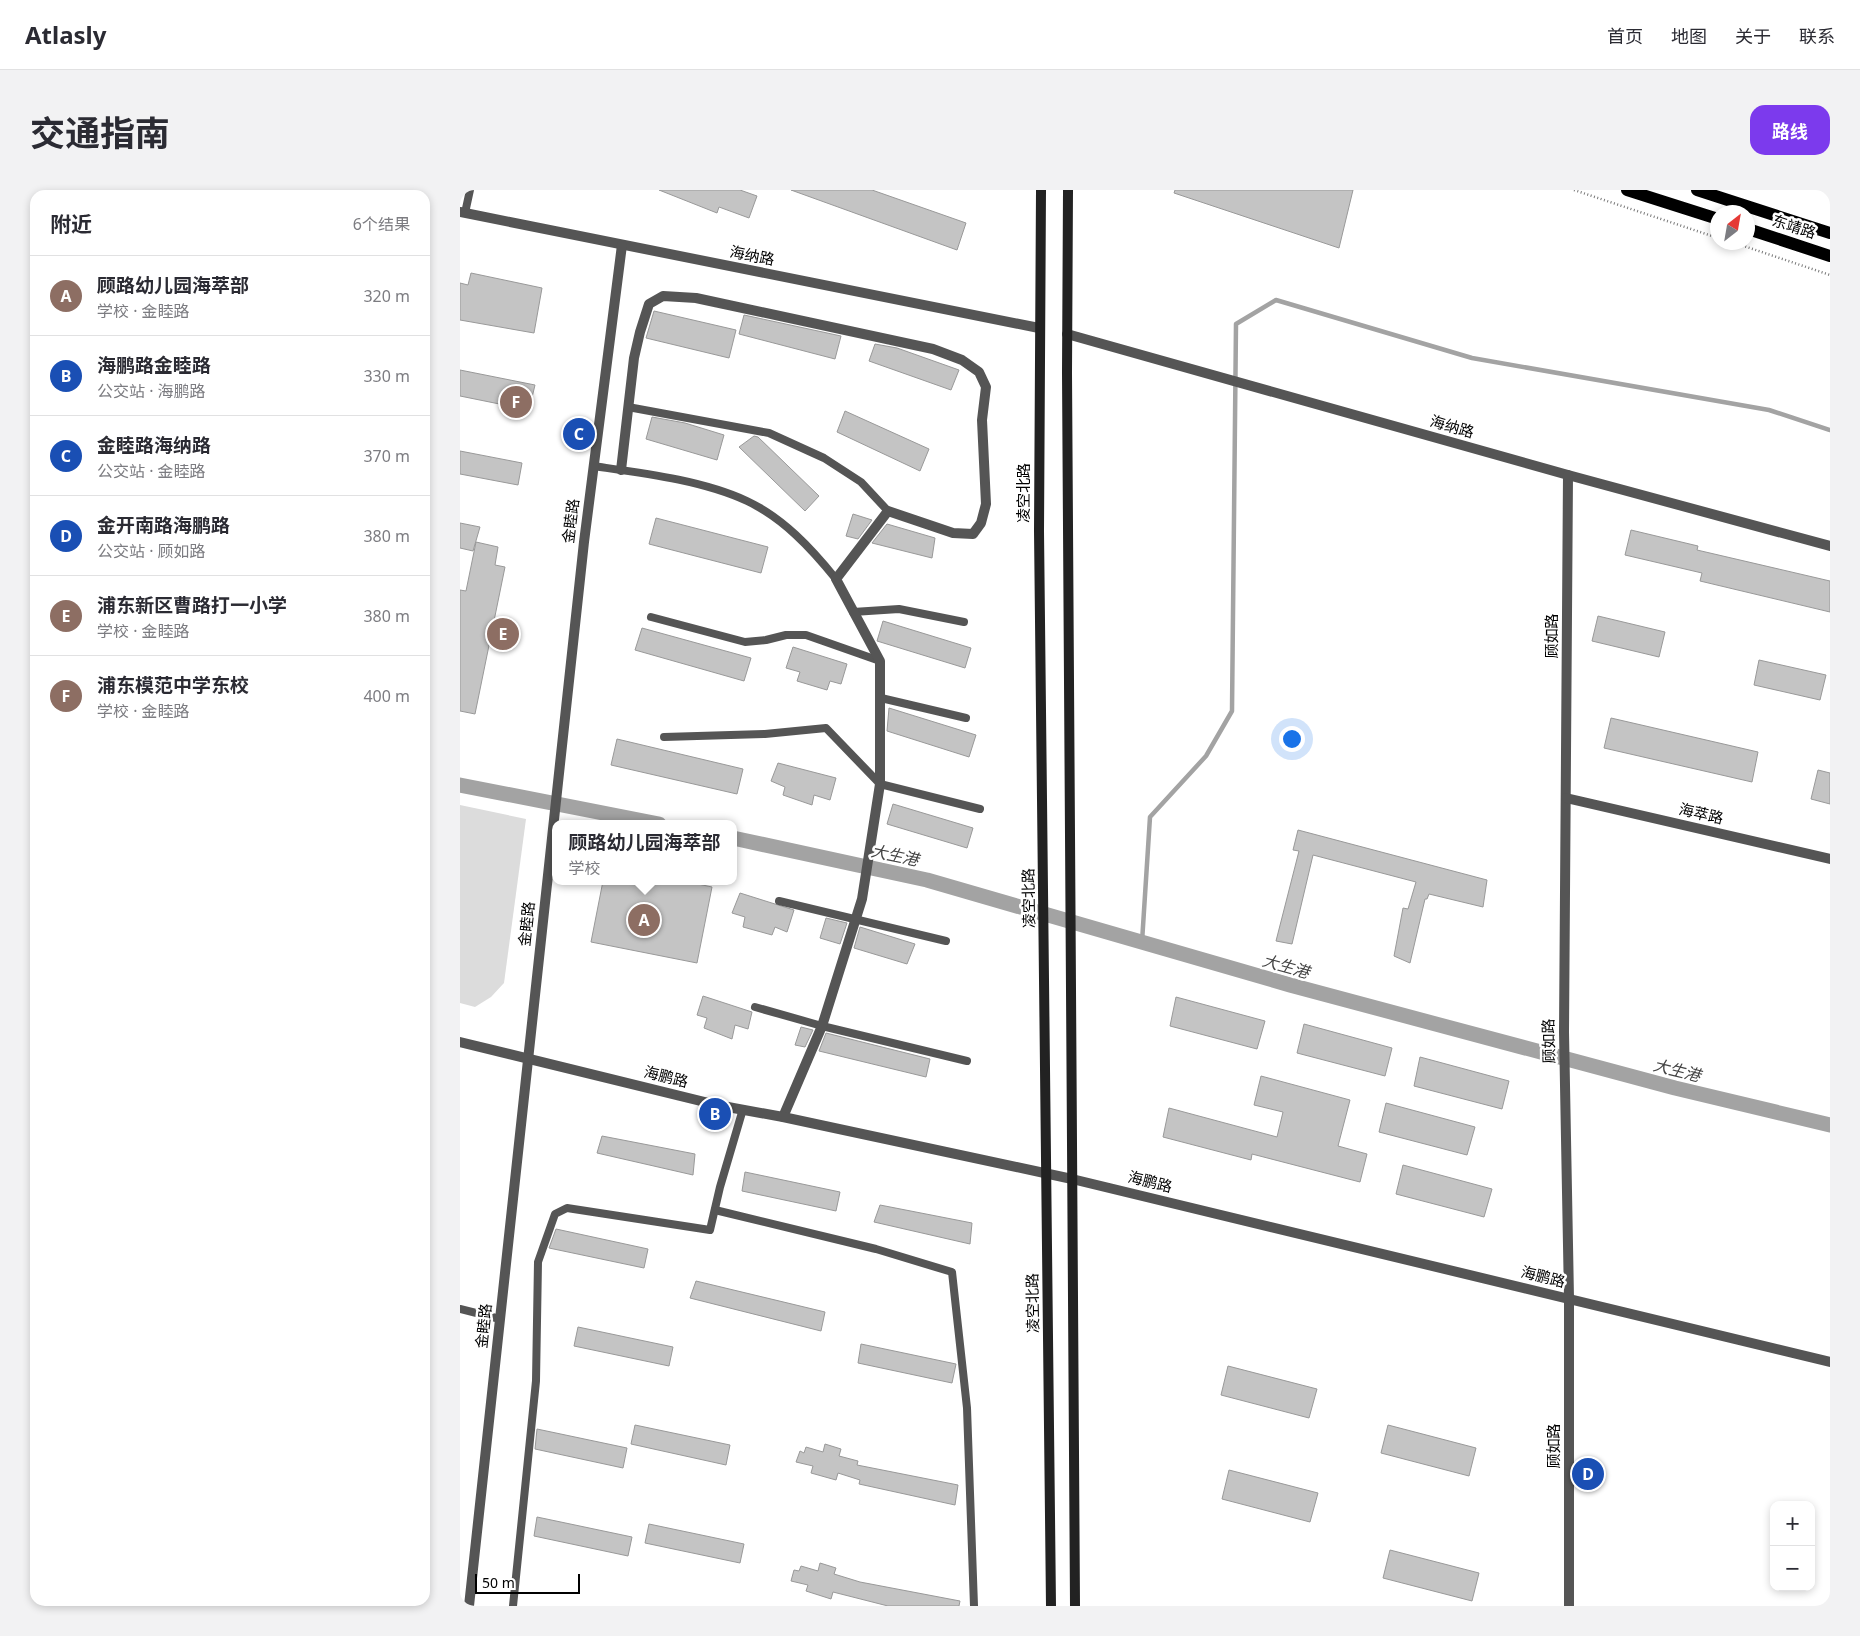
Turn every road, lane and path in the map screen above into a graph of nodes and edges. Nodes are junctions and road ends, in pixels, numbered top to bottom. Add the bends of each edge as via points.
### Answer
1 (470, 190) edge
2 (1041, 190) edge
3 (1068, 190) edge
4 (1574, 190) edge
5 (1627, 190) edge
6 (1697, 190) edge
7 (462, 213) edge
8 (1710, 216) edge
9 (1755, 231) edge
10 (1830, 233) edge
11 (1710, 235) edge
12 (622, 245) junction
13 (1755, 250) edge
14 (1830, 256) edge
15 (1830, 275) edge
16 (1039, 328) junction
17 (1067, 334) junction
18 (628, 407) junction
19 (593, 466) junction
20 (621, 470) junction
21 (1568, 475) junction
22 (888, 511) junction
23 (1830, 546) edge
24 (836, 578) junction
25 (854, 612) junction
26 (651, 617) dead end
27 (964, 622) dead end
28 (880, 661) junction
29 (881, 698) junction
30 (966, 718) dead end
31 (664, 737) dead end
32 (880, 784) junction
33 (1566, 798) junction
34 (980, 809) dead end
35 (553, 820) edge
36 (552, 830) edge
37 (1830, 859) edge
38 (779, 901) dead end
39 (856, 920) junction
40 (946, 941) dead end
41 (754, 1007) dead end
42 (822, 1026) junction
43 (460, 1042) edge
44 (528, 1058) junction
45 (967, 1060) dead end
46 (742, 1109) junction
47 (783, 1117) junction
48 (1047, 1175) junction
49 (1072, 1179) junction
50 (715, 1210) junction
51 (1569, 1298) junction
52 (460, 1309) edge
53 (500, 1319) junction
54 (1830, 1362) edge
55 (469, 1606) edge
56 (513, 1606) edge
57 (974, 1606) edge
58 (1051, 1606) edge
59 (1075, 1606) edge
60 (1569, 1606) edge

1 - 7 lane
2 - 16 main road, 凌空北路
3 - 17 main road
4 - 11 path
5 - 8 main road
6 - 10 main road, 东靖路
7 - 12 street, 海纳路
9 - 14 main road, 东靖路
12 - 16 street, 海纳路
12 - 19 street, 金睦路
13 - 15 path
16 - 48 main road, 凌空北路
17 - 21 street, 海纳路
17 - 49 main road
18 - 20 street
18 - 22 lane via 770,432 824,458 861,482
18 - 22 street via 640,332 649,304 663,296 696,298 856,331 933,348 962,360 979,372 986,387 982,420 986,504 981,524 973,534 953,533
19 - 20 lane
19 - 35 street, 金睦路
20 - 24 lane via 705,487 746,501 773,517 808,545
21 - 23 street, 海纳路
21 - 33 street, 顾如路
22 - 24 street
24 - 25 street
25 - 27 lane via 899,609
25 - 28 street
26 - 28 lane via 745,642 806,635
28 - 29 street
29 - 30 lane
29 - 32 street
31 - 32 lane via 765,734 826,728
32 - 34 lane
32 - 39 street via 872,844
33 - 37 street, 海萃路
33 - 51 street, 顾如路 via 1564,1032
36 - 44 street, 金睦路
38 - 39 lane
39 - 40 lane
39 - 42 street
41 - 42 lane
42 - 45 lane
42 - 47 street
43 - 44 street, 海鹏路
44 - 46 street, 海鹏路
44 - 53 street, 金睦路
46 - 47 street, 海鹏路
46 - 50 lane
47 - 48 street, 海鹏路
48 - 49 street, 海鹏路
48 - 58 main road, 凌空北路
49 - 51 street, 海鹏路
49 - 59 main road
50 - 56 lane via 710,1230 567,1208 555,1214 538,1262 536,1381
50 - 57 lane via 876,1249 952,1272 967,1408
51 - 54 street, 海鹏路
51 - 60 street, 顾如路
52 - 53 lane
53 - 55 street, 金睦路

